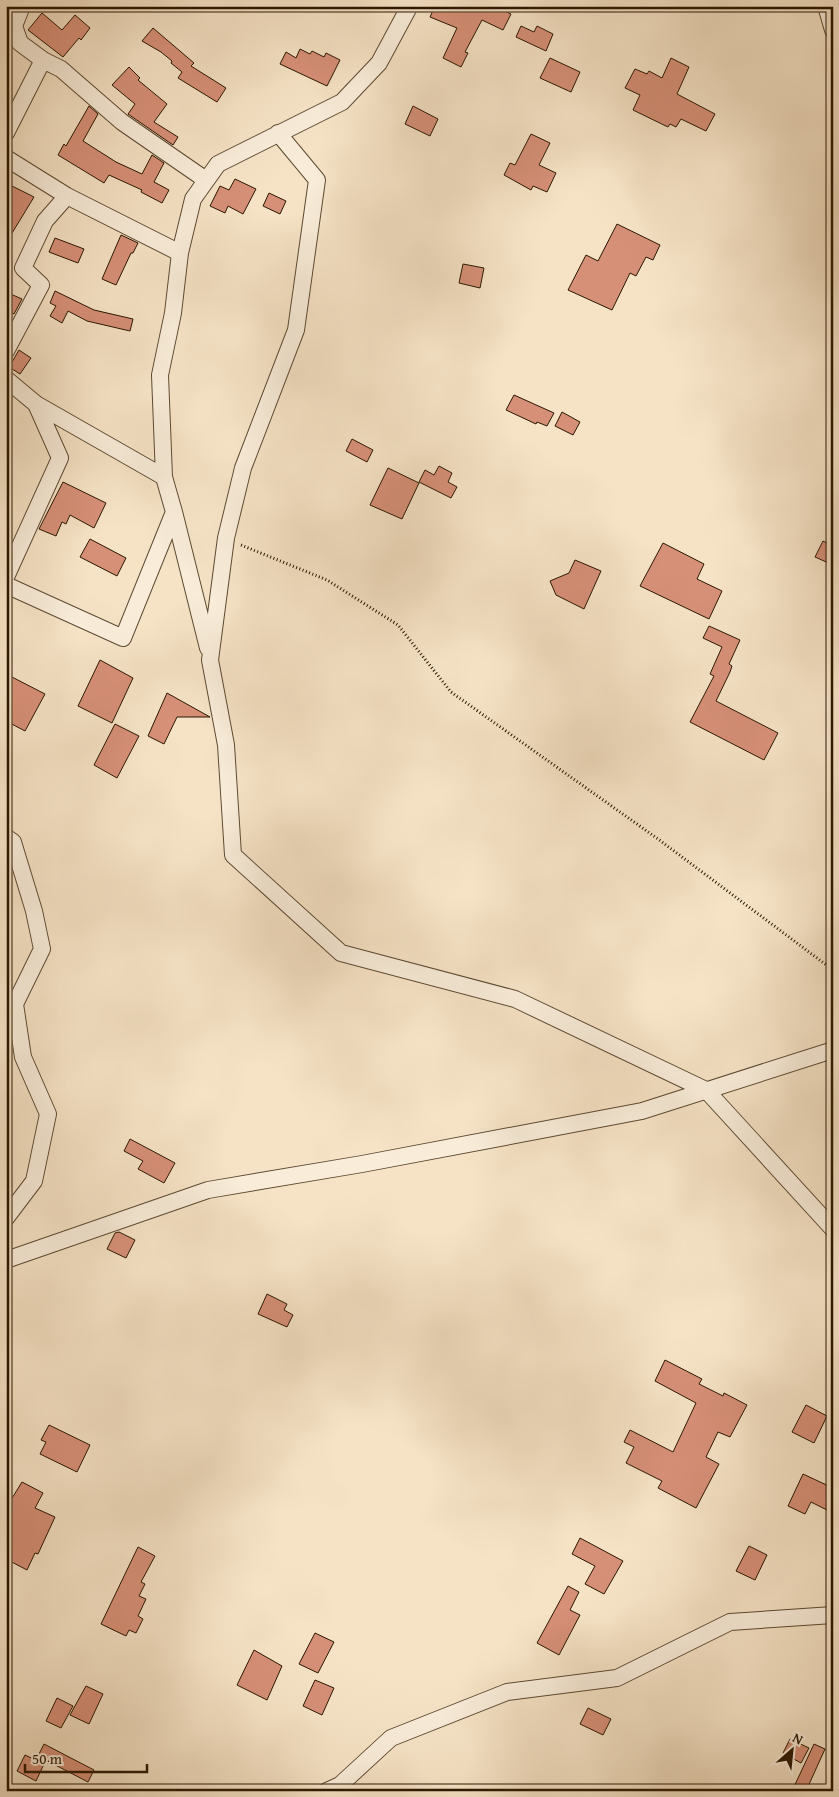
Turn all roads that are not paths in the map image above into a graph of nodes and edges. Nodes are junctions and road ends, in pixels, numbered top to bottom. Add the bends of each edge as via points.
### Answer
1 (22, 6) edge
2 (826, 6) edge
3 (408, 7) edge
4 (833, 30) edge
5 (43, 60) junction
6 (6, 133) edge
7 (278, 133) junction
8 (6, 158) edge
9 (206, 180) junction
10 (67, 196) junction
11 (180, 253) junction
12 (6, 351) edge
13 (6, 379) edge
14 (36, 404) junction
15 (164, 477) junction
16 (174, 512) junction
17 (6, 577) edge
18 (6, 585) edge
19 (210, 660) junction
20 (6, 837) edge
21 (833, 1050) edge
22 (706, 1090) junction
23 (6, 1218) edge
24 (833, 1228) edge
25 (6, 1260) edge
26 (833, 1615) edge
27 (327, 1791) edge

1 - 5 street via 14,26 20,43
2 - 4 street
3 - 7 street via 379,62 342,102
5 - 6 street
5 - 9 street via 61,69 122,122
7 - 9 street via 218,164
7 - 19 street via 317,180 296,330 243,468 226,538
8 - 10 street
9 - 11 street via 193,199
10 - 11 street
10 - 12 street via 45,221 23,268 40,285
11 - 15 street via 160,375
13 - 14 street
14 - 15 street
14 - 17 street via 60,458
15 - 16 street
16 - 18 street via 123,638
16 - 19 street
19 - 22 street via 226,745 233,855 340,953 515,999
20 - 23 street via 13,842 42,949 15,1004 24,1057 48,1114 34,1181
21 - 22 street
22 - 24 street
22 - 25 street via 642,1111 208,1190
26 - 27 street via 730,1622 617,1678 507,1692 391,1738 340,1785

